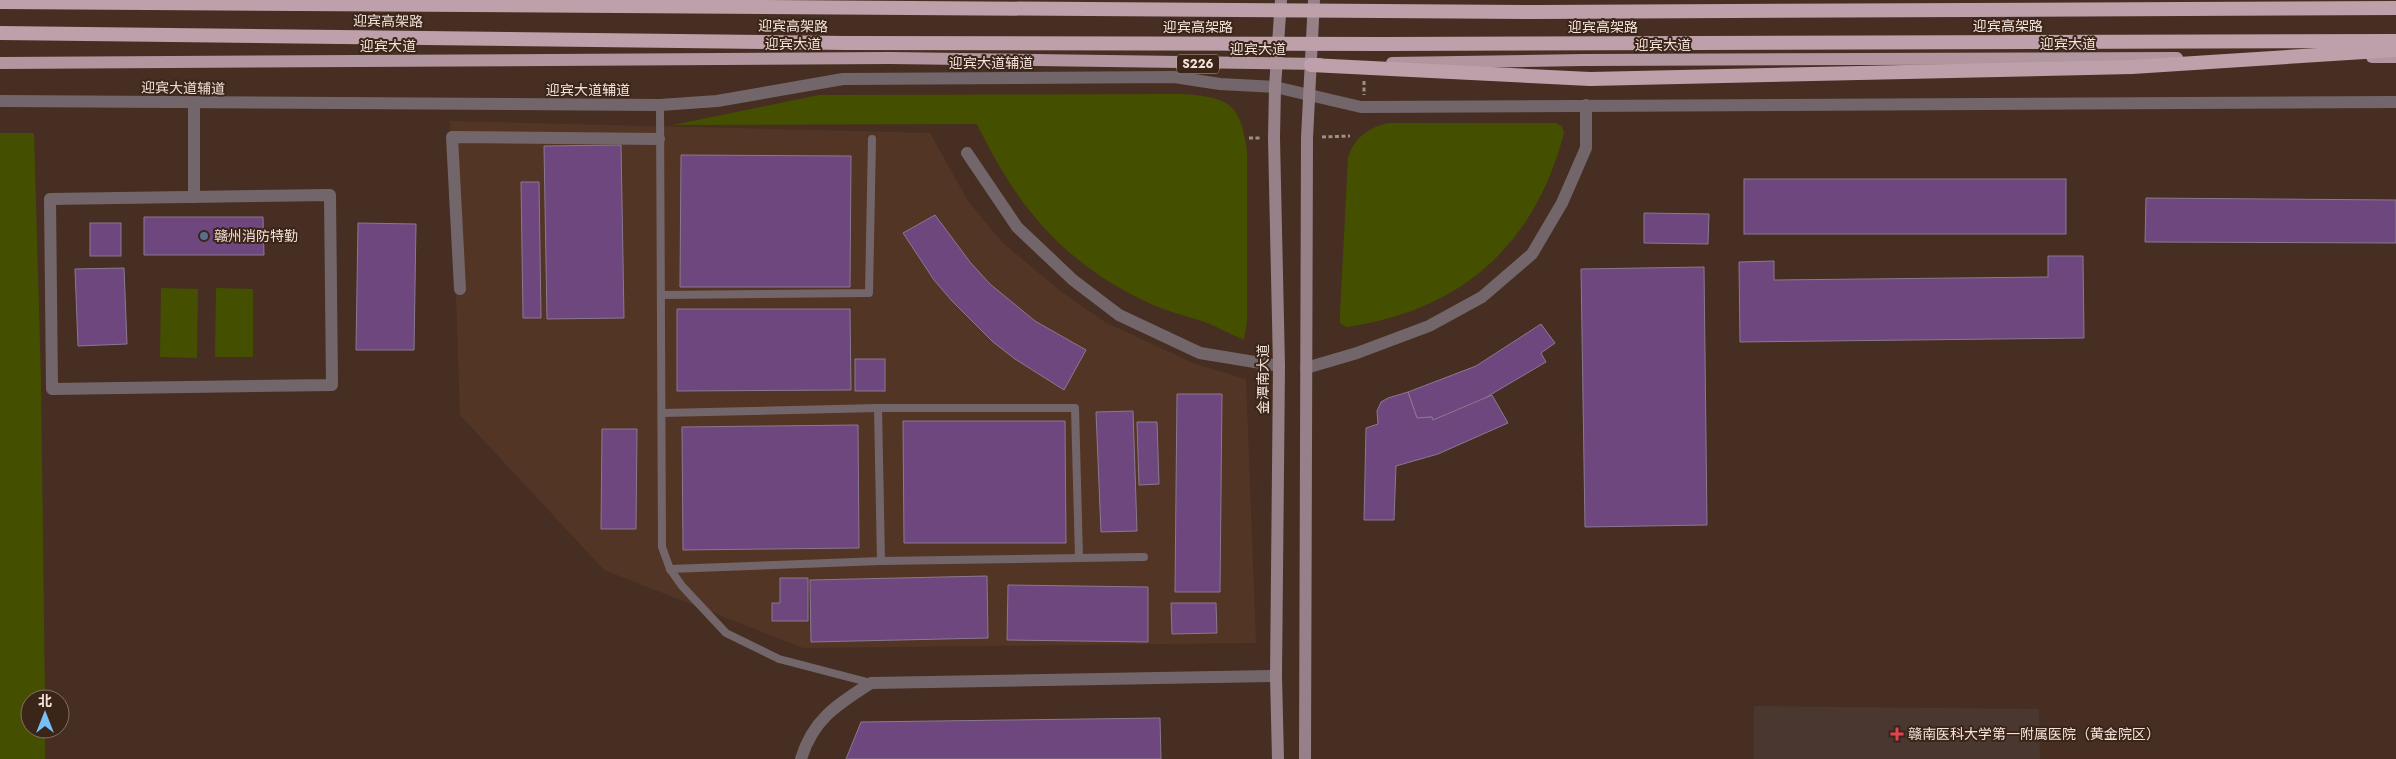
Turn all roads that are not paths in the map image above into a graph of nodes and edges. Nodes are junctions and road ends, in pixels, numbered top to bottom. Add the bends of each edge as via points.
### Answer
1 (1281, 0) edge
2 (1314, 0) edge
3 (0, 2) edge
4 (2396, 8) edge
5 (0, 33) edge
6 (2396, 41) edge
7 (2396, 50) edge
8 (2396, 57) edge
9 (0, 63) edge
10 (1276, 63) junction
11 (1311, 65) junction
12 (1275, 87) junction
13 (1310, 94) junction
14 (0, 101) edge
15 (2396, 102) edge
16 (194, 103) junction
17 (660, 105) junction
18 (1586, 105) junction
19 (659, 139) junction
20 (872, 139) dead end
21 (967, 153) dead end
22 (194, 197) junction
23 (460, 289) dead end
24 (661, 295) junction
25 (1279, 366) junction
26 (1306, 368) junction
27 (878, 408) junction
28 (662, 413) junction
29 (1144, 557) dead end
30 (1079, 558) junction
31 (881, 561) junction
32 (670, 569) junction
33 (1276, 676) junction
34 (871, 682) junction
35 (801, 759) edge
36 (1278, 759) edge
37 (1305, 759) edge

1 - 10 main road, 金潭南大道
2 - 11 main road
3 - 4 highway, 迎宾高架路, bridge via 1525,12
5 - 6 highway, 迎宾高架路, bridge via 866,43
7 - 11 highway, bridge via 2132,67 1590,78
8 - 11 main road, 迎宾大道 / S226 via 1583,60
9 - 10 main road, 迎宾大道 / S226 via 890,58
10 - 11 main road, 迎宾大道 / S226
10 - 12 main road, 金潭南大道
11 - 13 main road
12 - 13 street, 迎宾大道辅道
12 - 17 street, 迎宾大道辅道 via 1174,77 843,79 717,101
12 - 25 main road, 金潭南大道
13 - 18 street, 迎宾大道辅道 via 1361,107
13 - 26 main road
14 - 16 street, 迎宾大道辅道
15 - 18 street, 迎宾大道辅道
16 - 17 street, 迎宾大道辅道
16 - 22 street
17 - 19 lane
18 - 26 street via 1586,148 1562,203 1532,254 1482,297 1429,326 1358,354
19 - 23 street via 452,137
19 - 24 lane
20 - 24 lane via 869,293
21 - 25 street via 1017,227 1073,280 1119,315 1200,353
22 - 22 street via 330,195 332,385 52,389 50,199
24 - 28 lane
25 - 33 main road, 金潭南大道
26 - 37 main road
27 - 28 lane
27 - 30 lane via 1076,408
27 - 31 lane
28 - 32 lane via 662,547
29 - 30 lane
30 - 31 lane
31 - 32 lane
32 - 34 lane via 726,633 779,659
33 - 34 street
33 - 36 main road, 金潭南大道
34 - 35 street via 832,708 806,743

